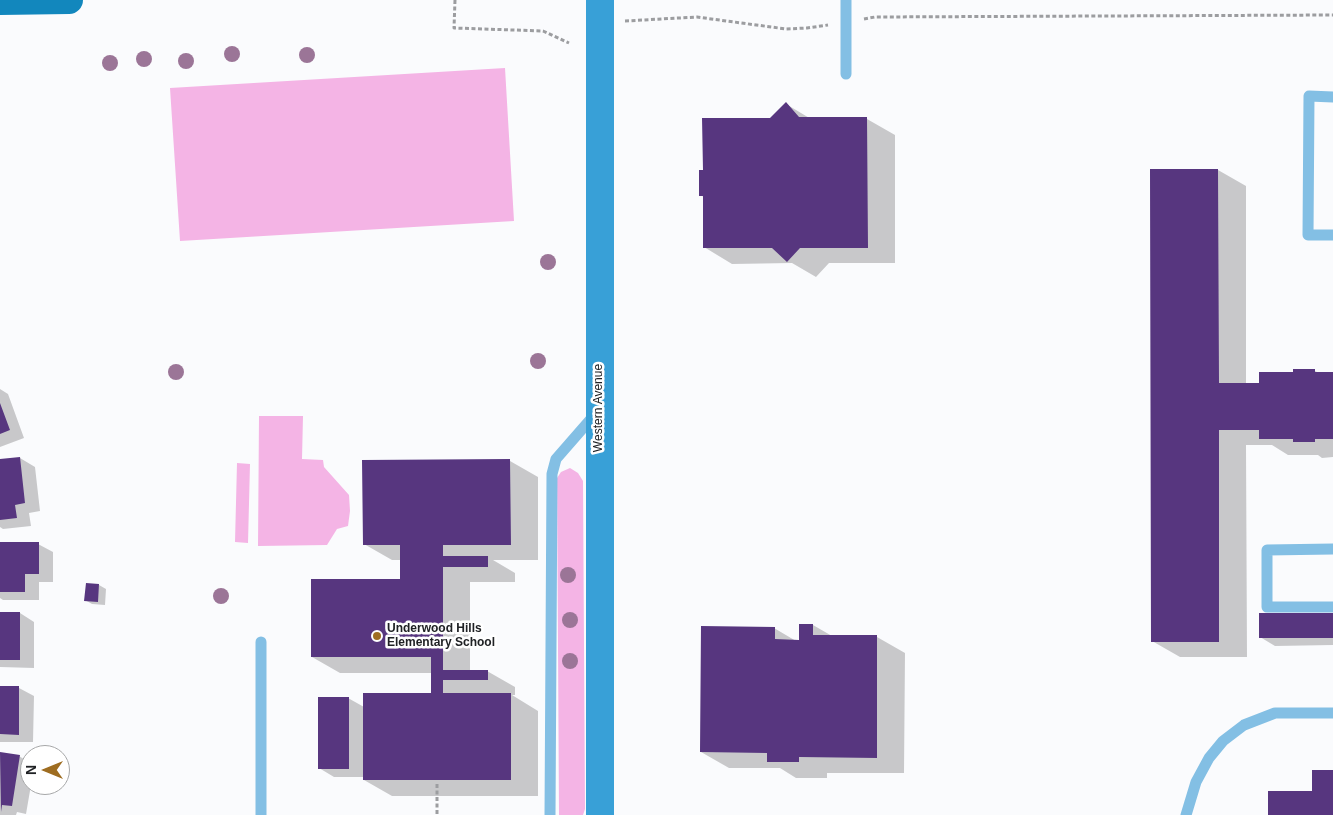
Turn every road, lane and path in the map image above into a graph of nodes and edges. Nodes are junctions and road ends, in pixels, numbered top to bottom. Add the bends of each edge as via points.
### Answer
1 (69, 0) edge
2 (455, 0) edge
3 (600, 0) edge
4 (846, 0) edge
5 (0, 1) edge
6 (1333, 15) edge
7 (630, 21) dead end
8 (846, 22) junction
9 (569, 43) dead end
10 (846, 74) dead end
11 (1333, 97) edge
12 (1333, 235) edge
13 (599, 409) junction
14 (1333, 549) edge
15 (1333, 607) edge
16 (260, 642) dead end
17 (1333, 713) edge
18 (437, 784) dead end
19 (260, 815) edge
20 (437, 815) edge
21 (550, 815) edge
22 (600, 815) edge
23 (1186, 815) edge

1 - 5 main road
2 - 9 path via 454,28 543,31
3 - 13 street, Western Avenue
4 - 8 lane
6 - 8 path via 875,17
7 - 8 path via 696,17 786,29
8 - 10 lane
11 - 12 lane via 1309,96 1308,235
13 - 21 lane via 556,459 552,474
13 - 22 street, Western Avenue
14 - 15 lane via 1267,550 1266,607
16 - 19 lane
17 - 23 lane via 1275,713 1244,725 1223,741 1209,758 1196,782
18 - 20 path

